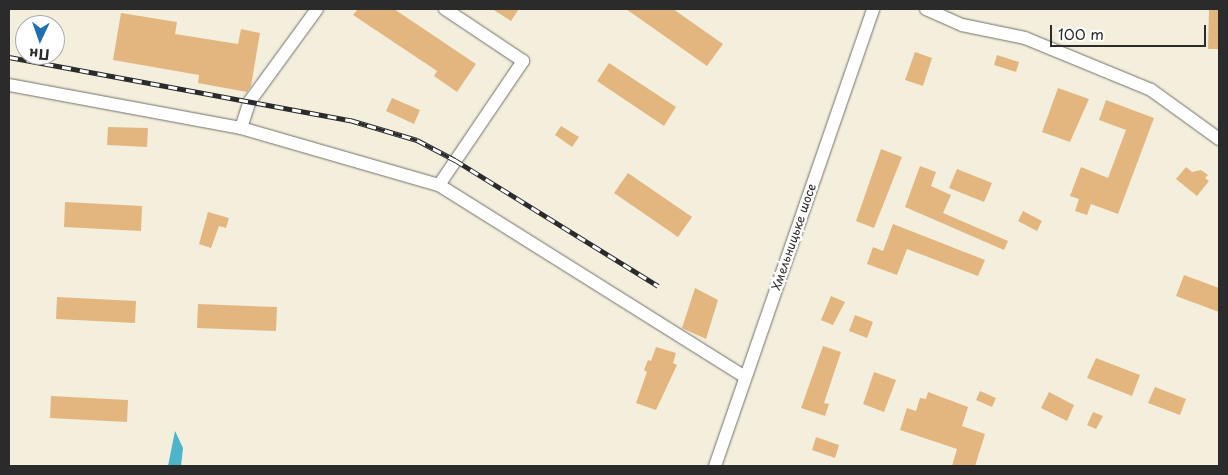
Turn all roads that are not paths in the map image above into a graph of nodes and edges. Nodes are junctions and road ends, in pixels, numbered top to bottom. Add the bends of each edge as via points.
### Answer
1 (317, 9) edge
2 (445, 9) edge
3 (873, 9) edge
4 (926, 9) edge
5 (9, 85) edge
6 (242, 128) junction
7 (1219, 139) edge
8 (438, 185) junction
9 (745, 377) junction
10 (715, 466) edge

1 - 6 street via 250,101
2 - 8 street via 523,61
3 - 9 street, Хмельницьке шосе
4 - 7 street via 962,25 1025,38 1151,90
5 - 6 street
6 - 8 street
8 - 9 street
9 - 10 street, Хмельницьке шосе

